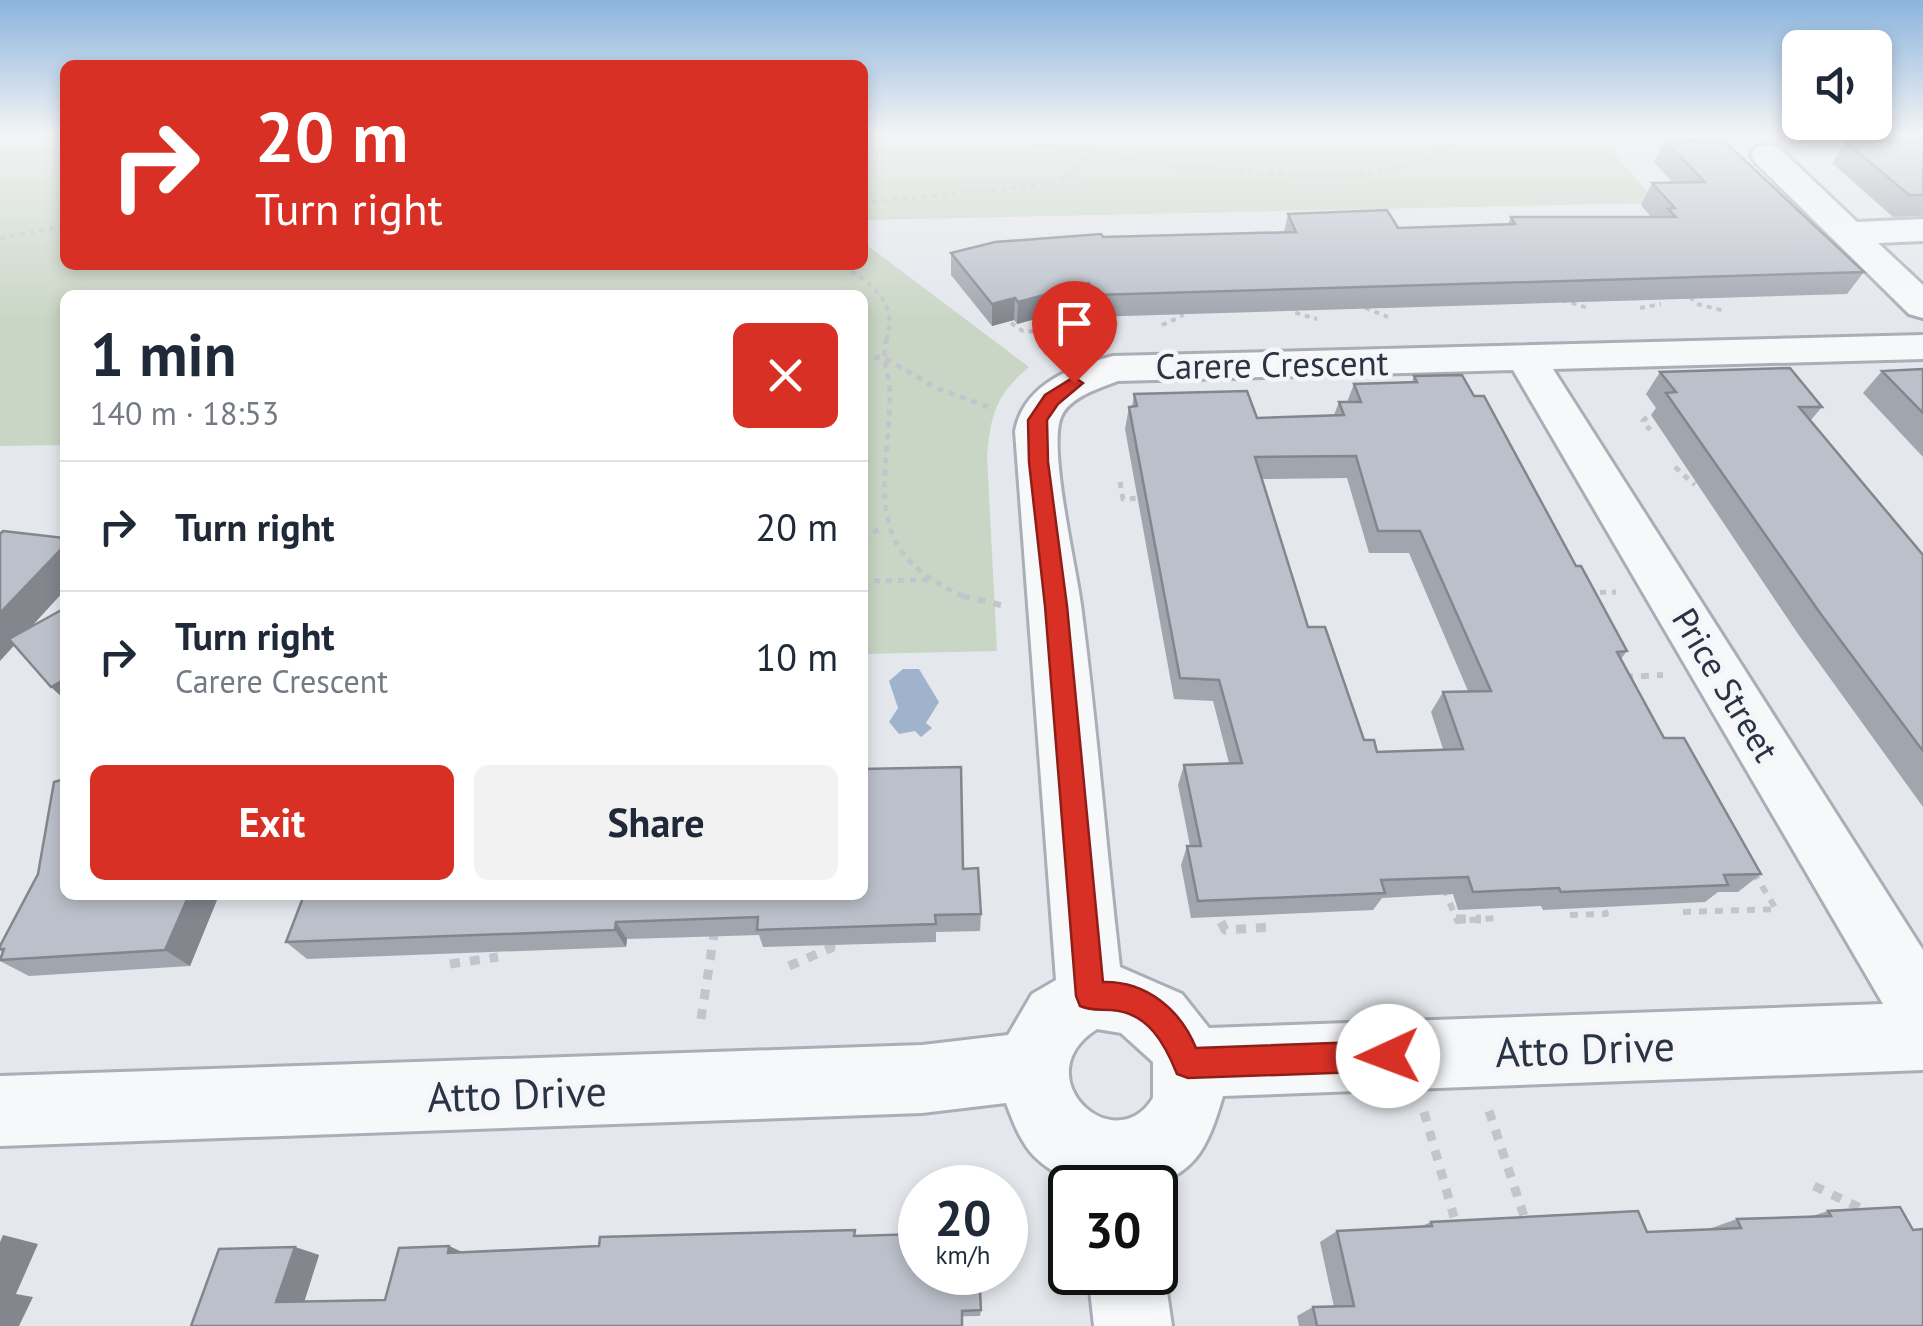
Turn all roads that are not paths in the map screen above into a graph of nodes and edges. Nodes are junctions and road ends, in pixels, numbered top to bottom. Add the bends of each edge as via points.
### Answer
1 (1811, 196) edge
2 (1923, 230) edge
3 (1850, 232) junction
4 (1923, 306) edge
5 (1923, 347) edge
6 (1528, 360) junction
7 (1090, 996) junction
8 (1923, 1010) edge
9 (1923, 1036) edge
10 (1188, 1063) junction
11 (1032, 1066) junction
12 (0, 1111) edge
13 (1104, 1165) edge
14 (1124, 1165) edge
15 (1129, 1295) edge
16 (1132, 1326) edge

1 - 3 street
2 - 3 street
3 - 4 street
5 - 6 street, Carere Crescent
6 - 7 street, Carere Crescent via 1113,369 1074,383 1038,420
6 - 8 street, Price Street
7 - 10 street via 1127,999 1161,1017
7 - 11 street via 1050,1021
9 - 10 street, Atto Drive
10 - 14 street via 1186,1110 1175,1130
11 - 12 street, Atto Drive via 922,1080
11 - 13 street via 1046,1116
15 - 16 street

